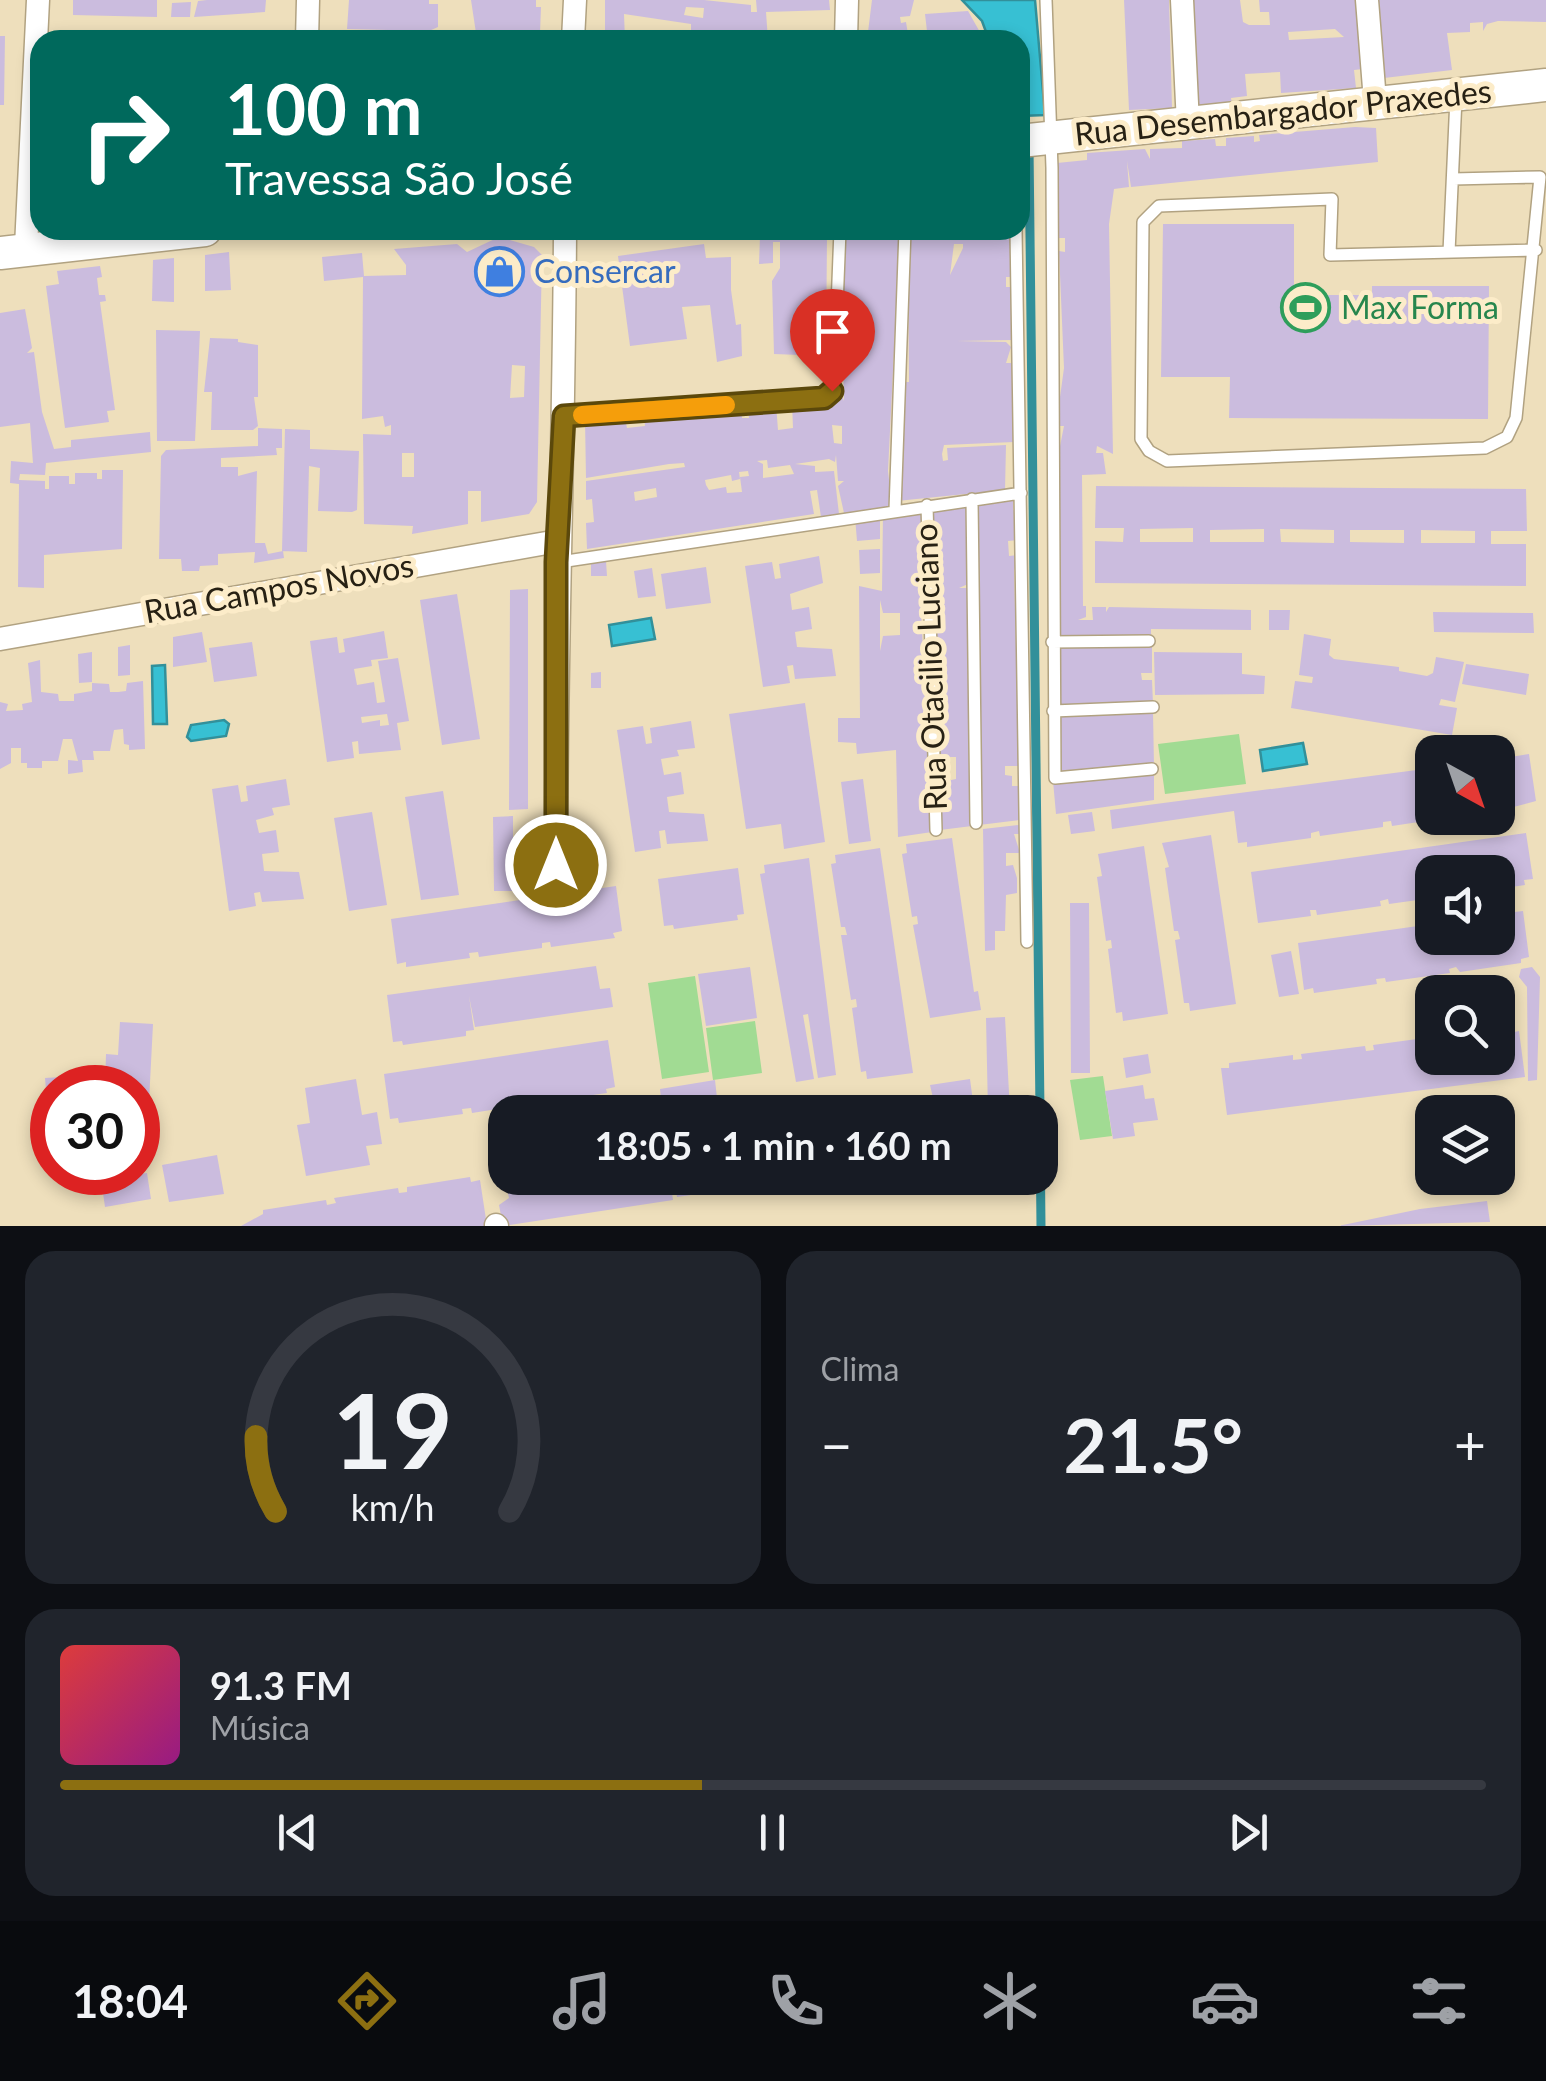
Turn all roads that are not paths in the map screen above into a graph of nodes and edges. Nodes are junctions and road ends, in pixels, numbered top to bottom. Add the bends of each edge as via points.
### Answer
1 (38, 0) edge
2 (308, 0) edge
3 (574, 0) edge
4 (848, 0) edge
5 (1046, 0) edge
6 (1182, 0) edge
7 (1366, 0) edge
8 (35, 30) edge
9 (307, 30) edge
10 (573, 30) edge
11 (846, 30) edge
12 (30, 80) edge
13 (1546, 84) edge
14 (1456, 94) junction
15 (1375, 101) junction
16 (1188, 124) junction
17 (1049, 138) edge
18 (1453, 178) junction
19 (109, 240) edge
20 (565, 240) edge
21 (840, 240) edge
22 (905, 240) edge
23 (1016, 240) edge
24 (13, 250) edge
25 (1536, 250) junction
26 (1449, 252) junction
27 (564, 416) junction
28 (1021, 493) junction
29 (972, 499) junction
30 (927, 505) junction
31 (895, 510) junction
32 (557, 552) junction
33 (0, 639) edge
34 (1149, 641) dead end
35 (1052, 642) junction
36 (1153, 707) dead end
37 (1054, 711) junction
38 (1152, 770) dead end
39 (976, 823) dead end
40 (936, 830) dead end
41 (556, 865) dead end
42 (1027, 942) dead end

1 - 8 street
2 - 9 street
3 - 10 street
4 - 11 street
5 - 17 lane
6 - 16 street
7 - 15 street
12 - 24 street
13 - 14 street, Rua Desembargador Praxedes
14 - 15 street, Rua Desembargador Praxedes
14 - 18 lane
15 - 16 street, Rua Desembargador Praxedes
16 - 17 street, Rua Desembargador Praxedes
17 - 35 lane
18 - 25 lane via 1540,177
18 - 26 lane
19 - 24 street
20 - 27 street
21 - 27 lane via 834,383 824,398
22 - 31 lane
23 - 28 lane
25 - 26 lane
25 - 26 lane via 1516,418 1507,437 1485,448 1167,460 1141,439 1142,222 1159,206 1332,198 1330,255
27 - 32 street
28 - 29 lane, Rua Campos Novos
28 - 42 lane
29 - 30 lane, Rua Campos Novos
29 - 39 lane
30 - 31 lane, Rua Campos Novos
30 - 40 lane, Rua Otacilio Luciano
31 - 32 lane, Rua Campos Novos
32 - 33 street, Rua Campos Novos
32 - 41 street
34 - 35 lane
35 - 37 lane
36 - 37 lane
37 - 38 lane via 1055,778

